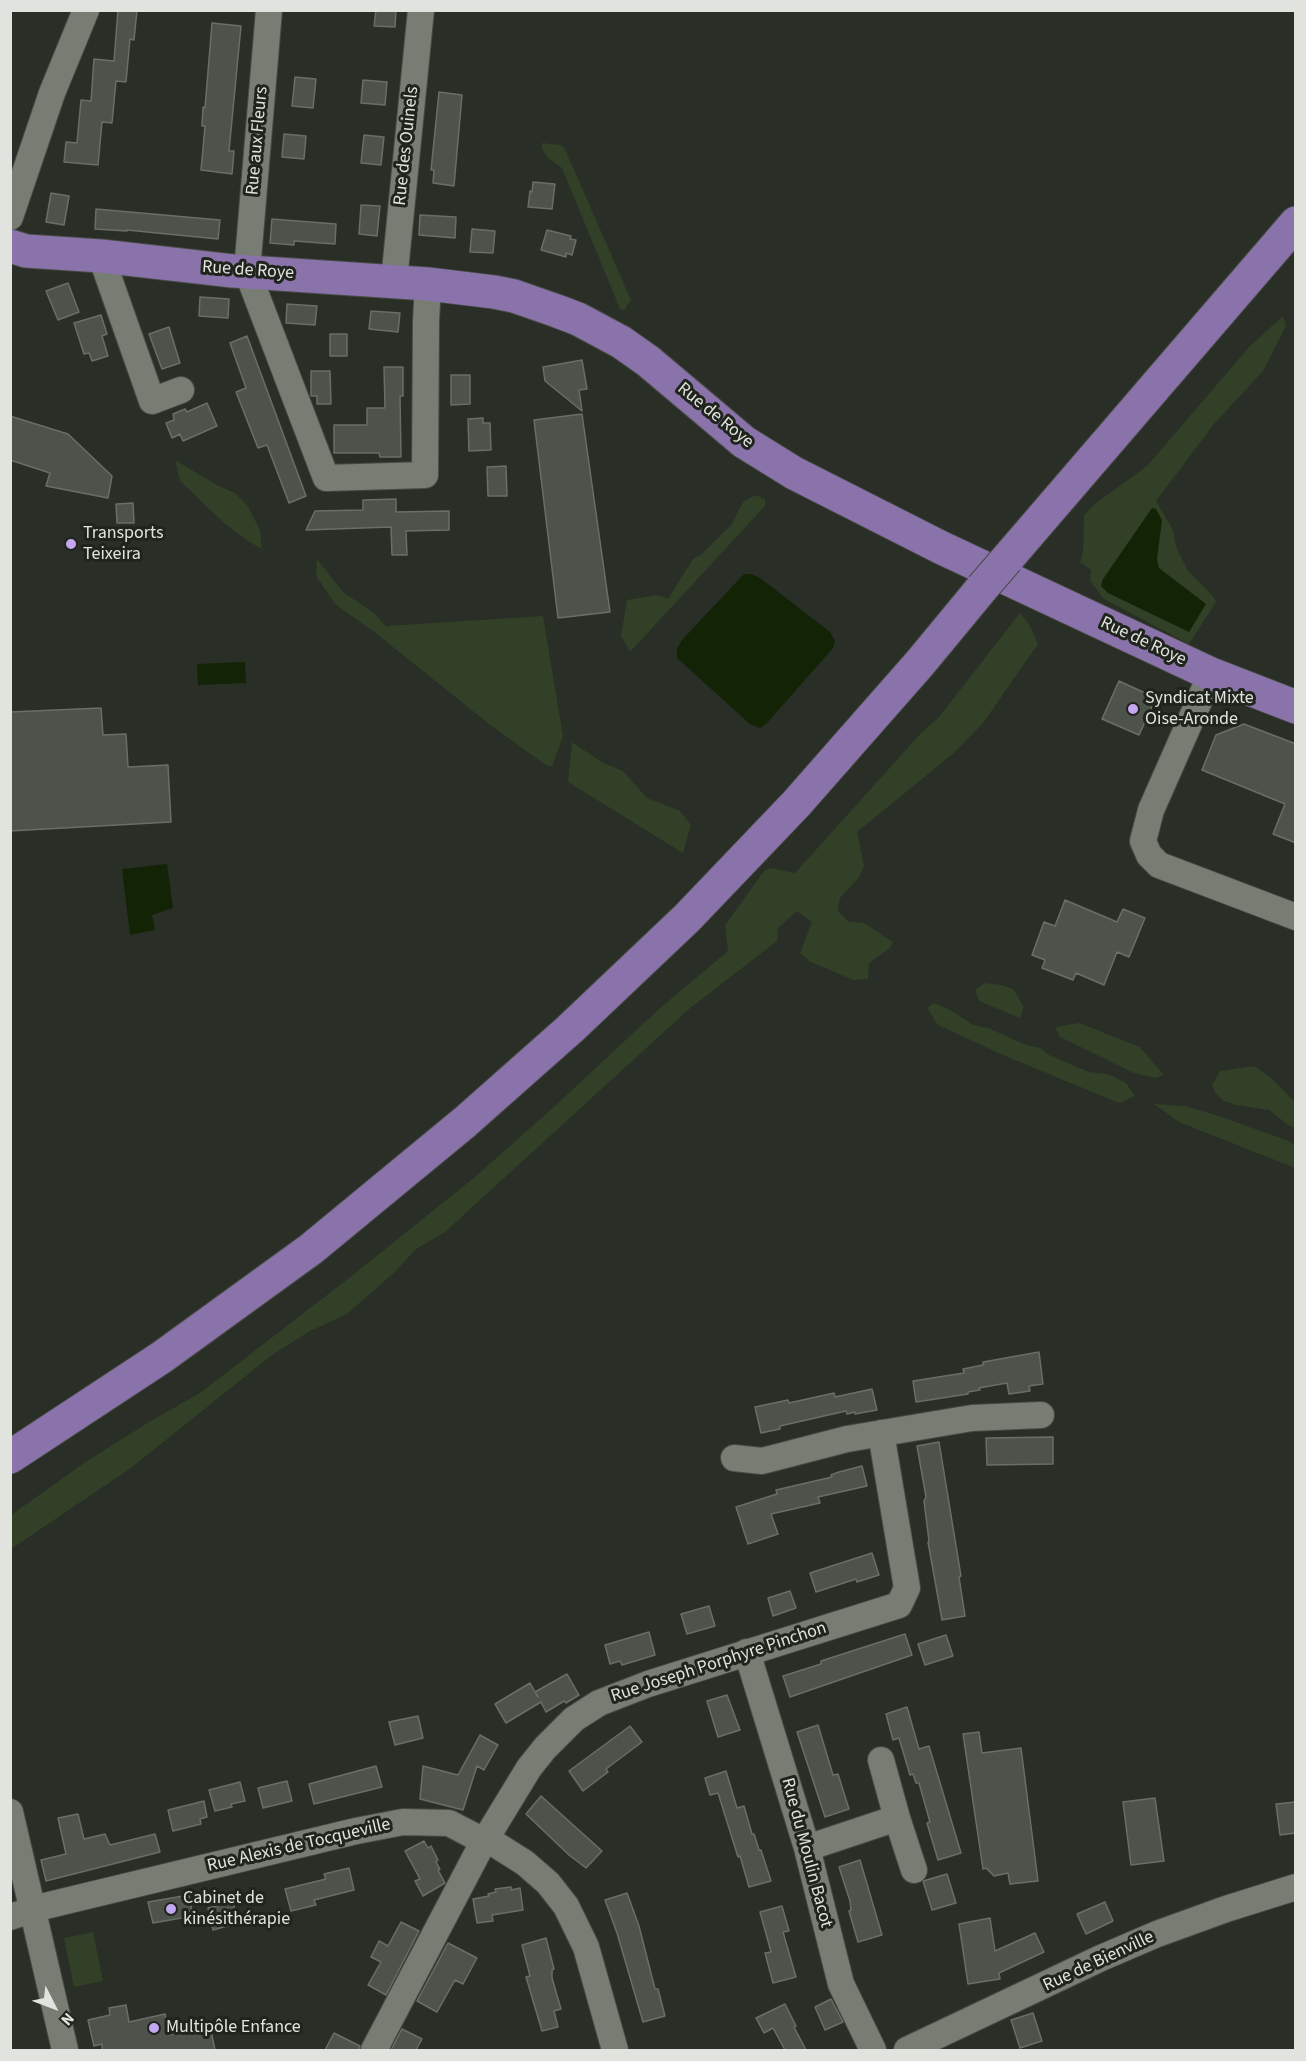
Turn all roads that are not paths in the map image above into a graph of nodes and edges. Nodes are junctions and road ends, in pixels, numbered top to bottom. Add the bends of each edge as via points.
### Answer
1 (86, 10) edge
2 (269, 10) edge
3 (421, 10) edge
4 (10, 217) edge
5 (1296, 222) edge
6 (10, 246) edge
7 (101, 256) junction
8 (247, 271) junction
9 (394, 281) junction
10 (428, 284) junction
11 (181, 390) dead end
12 (1211, 674) junction
13 (1296, 707) edge
14 (1296, 917) edge
15 (1041, 1415) dead end
16 (881, 1433) junction
17 (10, 1457) edge
18 (734, 1458) dead end
19 (747, 1652) junction
20 (881, 1760) dead end
21 (10, 1812) edge
22 (897, 1818) junction
23 (485, 1840) junction
24 (807, 1848) junction
25 (914, 1870) dead end
26 (1296, 1887) edge
27 (22, 1913) edge
28 (65, 2050) edge
29 (374, 2050) edge
30 (615, 2050) edge
31 (873, 2050) edge
32 (907, 2050) edge

1 - 4 street via 52,93
2 - 8 street, Rue aux Fleurs
3 - 9 street, Rue des Ouinels
5 - 17 main road, bridge via 796,804 717,887 570,1029 311,1249 162,1357
6 - 7 main road, Rue de Roye via 26,251
7 - 8 main road, Rue de Roye
7 - 11 street via 152,401
8 - 9 main road, Rue de Roye
8 - 10 street via 326,478 425,476
9 - 10 main road, Rue de Roye
10 - 12 main road, Rue de Roye via 514,297 586,323 621,342 744,442 794,473 942,548
12 - 13 main road, Rue de Roye
12 - 14 street via 1151,810 1143,841 1159,865
15 - 16 street via 972,1418
16 - 18 street via 762,1461
16 - 19 street, Rue Joseph Porphyre Pinchon via 907,1588 899,1605
19 - 23 street, Rue Joseph Porphyre Pinchon via 648,1684 599,1703 574,1719 529,1768
19 - 24 street, Rue du Moulin Bacot
20 - 22 street
21 - 27 street
22 - 24 street
22 - 25 street
23 - 27 street, Rue Alexis de Tocqueville via 448,1823 403,1822
23 - 29 street, Rue Joseph Porphyre Pinchon
23 - 30 street, Rue Alexis de Tocqueville via 525,1863 566,1906 586,1947
24 - 31 street, Rue du Moulin Bacot via 841,1984
26 - 32 street, Rue de Bienville via 1158,1934
27 - 28 street

